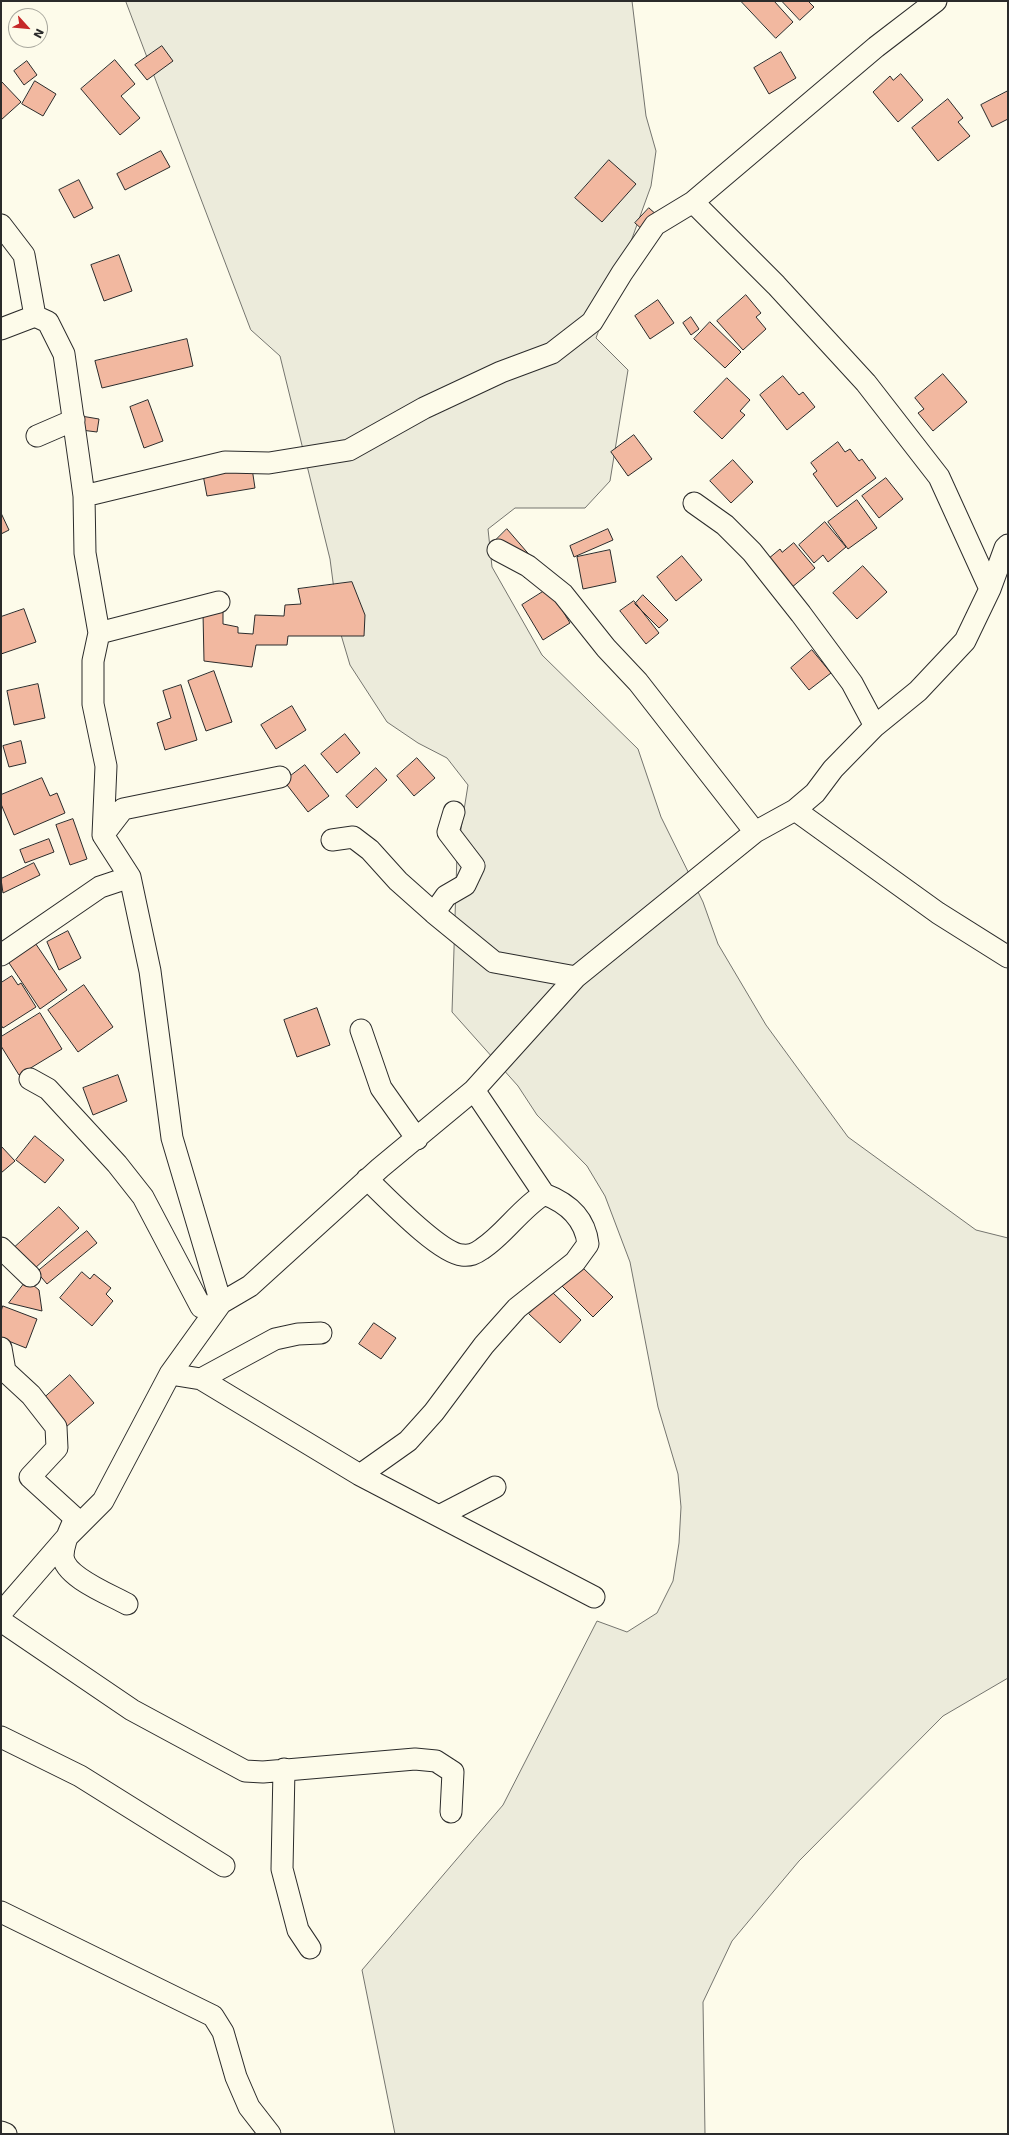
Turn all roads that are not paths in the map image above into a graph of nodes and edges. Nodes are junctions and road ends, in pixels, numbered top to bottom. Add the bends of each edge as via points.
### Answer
1 (936, 1) edge
2 (693, 202) junction
3 (1, 225) edge
4 (35, 316) junction
5 (1, 329) edge
6 (74, 420) junction
7 (38, 436) dead end
8 (84, 496) junction
9 (694, 503) dead end
10 (1008, 545) edge
11 (498, 550) dead end
12 (990, 589) junction
13 (219, 602) dead end
14 (99, 633) junction
15 (875, 726) junction
16 (280, 777) dead end
17 (795, 810) junction
18 (454, 812) dead end
19 (755, 832) junction
20 (103, 835) junction
21 (332, 840) dead end
22 (130, 877) junction
23 (434, 913) junction
24 (1, 954) edge
25 (1008, 957) edge
26 (576, 977) junction
27 (361, 1030) dead end
28 (30, 1079) dead end
29 (474, 1090) junction
30 (416, 1139) junction
31 (367, 1179) junction
32 (544, 1194) junction
33 (1, 1248) edge
34 (30, 1276) dead end
35 (220, 1303) junction
36 (321, 1333) dead end
37 (1, 1348) edge
38 (3, 1370) edge
39 (170, 1374) junction
40 (201, 1379) junction
41 (360, 1475) junction
42 (494, 1487) dead end
43 (439, 1516) junction
44 (66, 1538) junction
45 (594, 1597) dead end
46 (127, 1604) dead end
47 (1, 1613) edge
48 (1, 1621) edge
49 (1, 1738) edge
50 (284, 1769) junction
51 (452, 1812) dead end
52 (224, 1866) dead end
53 (1, 1912) edge
54 (310, 1948) dead end
55 (1, 2132) edge
56 (6, 2134) edge
57 (270, 2134) edge

1 - 2 street via 876,47
2 - 8 street via 655,225 592,322 552,353 501,372 424,408 349,450 270,463 225,462
2 - 12 street via 776,285 866,383 939,477
3 - 4 street via 24,255
4 - 5 street
4 - 6 street via 48,322 64,354
6 - 7 street
6 - 8 street
8 - 14 street via 85,553
9 - 15 street via 725,525 752,552 852,683
10 - 12 street
11 - 19 street via 528,566 563,594 606,648 638,682
12 - 15 street via 965,641 918,691
13 - 14 street
14 - 20 street via 93,661 93,704 106,766
15 - 17 street via 832,769 815,793
16 - 20 street via 123,810
17 - 19 street
17 - 25 street via 938,913
18 - 23 street via 448,832 474,866 465,885 446,896
19 - 26 street
20 - 22 street
21 - 23 street via 353,837 370,850 398,881
22 - 24 street via 100,887
22 - 35 street via 150,971 172,1138
23 - 26 street via 494,962
26 - 29 street
27 - 30 street via 381,1088
28 - 35 street via 48,1089 117,1164 143,1197 201,1307
29 - 30 street
29 - 32 street
30 - 31 street
31 - 32 street via 439,1244 461,1255 472,1255 483,1248 529,1204
31 - 35 street via 250,1286
32 - 41 street via 556,1199 577,1215 586,1230 588,1244 575,1262 517,1308 408,1441
33 - 34 street
35 - 39 street
36 - 40 street via 275,1339
37 - 38 street
38 - 44 street via 31,1395 56,1427 57,1448 30,1477 75,1518
39 - 40 street
39 - 44 street via 103,1501
40 - 41 street
41 - 43 street
42 - 43 street
43 - 45 street
44 - 46 street via 63,1558 72,1574
44 - 47 street
48 - 50 street via 132,1710 204,1750 245,1771
49 - 52 street via 80,1776
50 - 51 street via 415,1759 436,1761 453,1772
50 - 54 street via 282,1870 298,1930
53 - 57 street via 213,2016 223,2032 236,2077 249,2107
55 - 56 street

